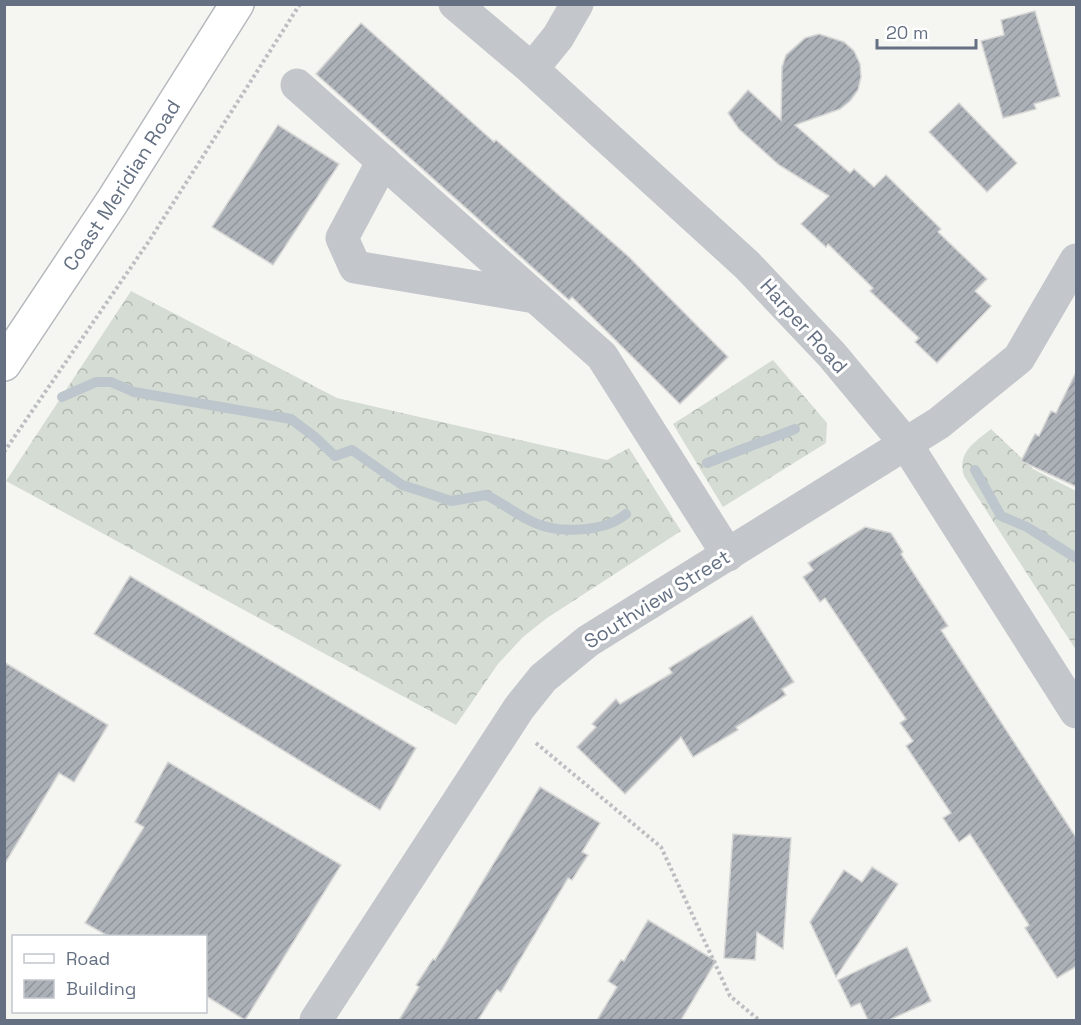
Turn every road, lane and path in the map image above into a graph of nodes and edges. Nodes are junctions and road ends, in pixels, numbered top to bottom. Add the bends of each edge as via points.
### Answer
1 (237, 4) edge
2 (300, 4) edge
3 (455, 4) edge
4 (578, 4) edge
5 (532, 69) junction
6 (297, 85) dead end
7 (383, 161) junction
8 (1077, 260) edge
9 (535, 297) junction
10 (4, 364) edge
11 (906, 444) junction
12 (4, 452) edge
13 (728, 555) junction
14 (1077, 712) edge
15 (535, 743) dead end
16 (316, 1020) edge
17 (759, 1020) edge

1 - 10 main road, Coast Meridian Road
2 - 12 path via 149,241
3 - 5 street, Harper Road
4 - 5 street
5 - 11 street, Harper Road via 747,265 832,354
6 - 7 street
7 - 9 street
7 - 9 street via 342,238 355,267
8 - 11 street, Southview Street via 1019,358 939,423
9 - 13 street via 602,356
11 - 13 street, Southview Street
11 - 14 street, Harper Road
13 - 16 street, Southview Street via 588,641 543,678 519,708
15 - 17 path via 661,847 730,996

